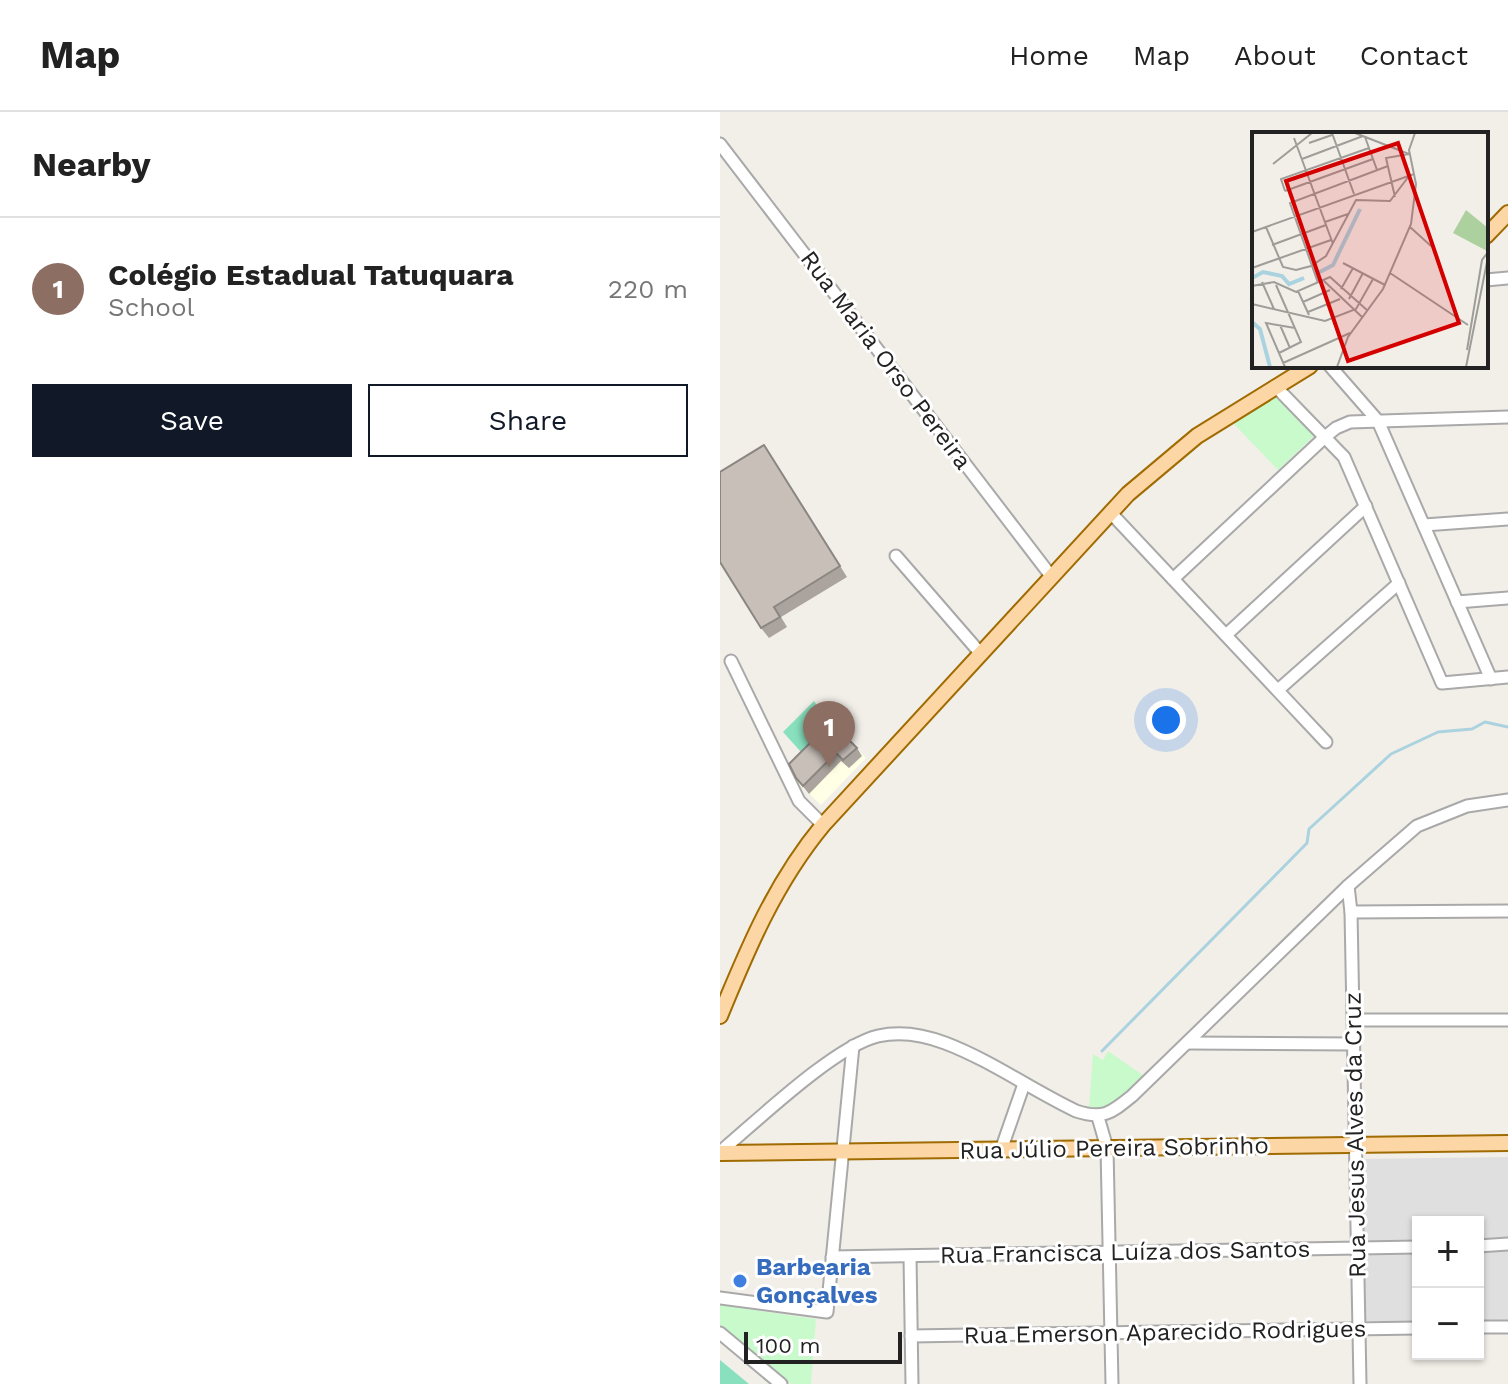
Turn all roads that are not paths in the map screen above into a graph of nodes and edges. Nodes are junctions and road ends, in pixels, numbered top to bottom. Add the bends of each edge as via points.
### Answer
1 (720, 144) edge
2 (1508, 213) edge
3 (1488, 234) edge
4 (1508, 278) edge
5 (1488, 280) edge
6 (1306, 368) edge
7 (1332, 368) edge
8 (1275, 386) junction
9 (1508, 417) edge
10 (1378, 421) junction
11 (1325, 437) junction
12 (1366, 506) junction
13 (1110, 512) junction
14 (1508, 519) edge
15 (1424, 525) junction
16 (896, 556) dead end
17 (1051, 576) junction
18 (1173, 579) junction
19 (1399, 583) junction
20 (1508, 598) edge
21 (1457, 602) junction
22 (1226, 635) junction
23 (981, 654) junction
24 (731, 661) dead end
25 (1508, 677) edge
26 (1491, 679) junction
27 (1278, 690) junction
28 (1326, 742) dead end
29 (1508, 800) edge
30 (823, 825) junction
31 (1348, 886) junction
32 (1508, 911) edge
33 (1351, 912) junction
34 (720, 1016) edge
35 (1354, 1020) junction
36 (1508, 1020) edge
37 (1187, 1043) junction
38 (1354, 1044) junction
39 (853, 1046) junction
40 (1024, 1084) junction
41 (1098, 1117) junction
42 (1508, 1143) edge
43 (1355, 1145) junction
44 (1107, 1148) junction
45 (1001, 1150) junction
46 (720, 1152) edge
47 (842, 1152) junction
48 (1412, 1247) edge
49 (1357, 1248) junction
50 (1109, 1252) junction
51 (910, 1256) junction
52 (832, 1257) junction
53 (720, 1298) edge
54 (1484, 1327) edge
55 (1508, 1327) edge
56 (1412, 1328) edge
57 (1359, 1329) junction
58 (720, 1333) edge
59 (1111, 1333) junction
60 (911, 1336) junction
61 (781, 1384) edge
62 (912, 1384) edge
63 (1112, 1384) edge
64 (1360, 1384) edge

1 - 17 street, Rua Maria Orso Pereira
2 - 3 main road
4 - 5 street
6 - 8 main road
7 - 10 street
8 - 11 street
8 - 13 main road via 1174,453
9 - 10 street
10 - 11 street via 1342,424
10 - 15 street
11 - 12 street via 1344,457
11 - 18 street
12 - 19 street
12 - 22 street
13 - 17 main road
13 - 18 street
14 - 15 street
15 - 21 street
16 - 23 street
17 - 23 main road
18 - 22 street
19 - 26 street via 1442,683
19 - 27 street
20 - 21 street
21 - 26 street
22 - 27 street
23 - 30 main road
24 - 30 street via 794,793
25 - 26 street
27 - 28 street
29 - 31 street via 1467,806 1424,821
30 - 34 main road via 771,900
31 - 33 street, Rua Jesus Alves da Cruz
31 - 37 street
32 - 33 street
33 - 35 street, Rua Jesus Alves da Cruz
35 - 36 street
35 - 38 street, Rua Jesus Alves da Cruz
37 - 38 street
37 - 41 street via 1123,1103
38 - 43 street, Rua Jesus Alves da Cruz
39 - 40 street via 877,1036 918,1035 956,1048
39 - 46 street
39 - 47 street
40 - 41 street
40 - 45 street
41 - 44 street
42 - 43 main road, Rua Júlio Pereira Sobrinho
43 - 44 main road, Rua Júlio Pereira Sobrinho
43 - 49 street, Rua Jesus Alves da Cruz
44 - 45 main road, Rua Júlio Pereira Sobrinho
44 - 50 street
45 - 47 main road, Rua Júlio Pereira Sobrinho
46 - 47 main road, Rua Júlio Pereira Sobrinho
47 - 52 street
48 - 49 street, Rua Francisca Luíza dos Santos
49 - 50 street, Rua Francisca Luíza dos Santos
49 - 57 street, Rua Jesus Alves da Cruz
50 - 51 street, Rua Francisca Luíza dos Santos
50 - 59 street
51 - 52 street, Rua Francisca Luíza dos Santos
51 - 60 street
52 - 53 street via 827,1312
54 - 55 street
56 - 57 street, Rua Emerson Aparecido Rodrigues
57 - 59 street, Rua Emerson Aparecido Rodrigues
57 - 64 street, Rua Jesus Alves da Cruz
58 - 61 street
59 - 60 street, Rua Emerson Aparecido Rodrigues
59 - 63 street
60 - 62 street

